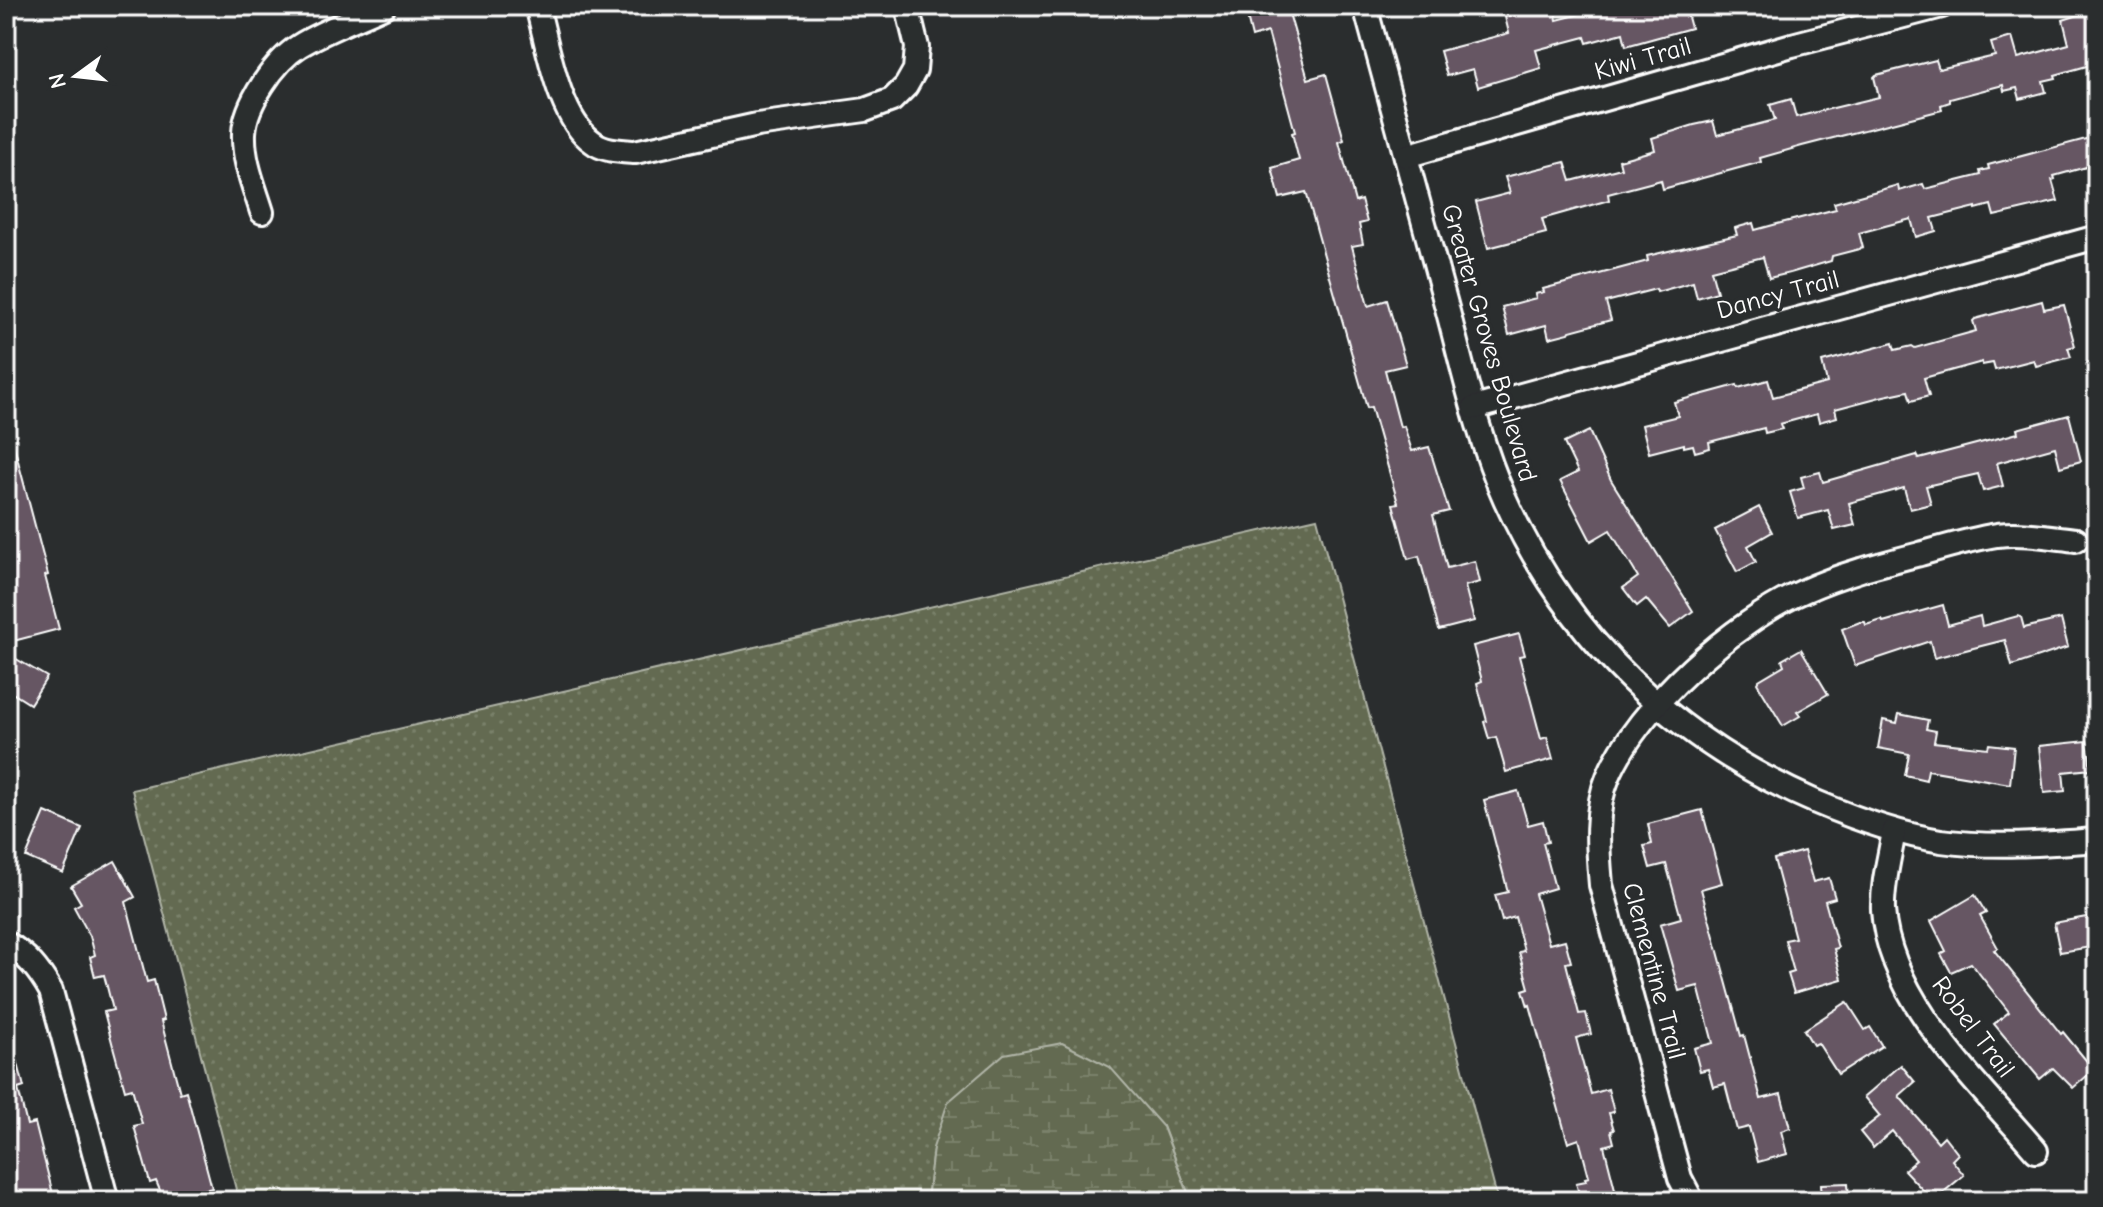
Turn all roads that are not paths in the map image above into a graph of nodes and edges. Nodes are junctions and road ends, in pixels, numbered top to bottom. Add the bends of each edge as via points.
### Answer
1 (384, 6) edge
2 (537, 6) edge
3 (907, 6) edge
4 (1365, 6) edge
5 (1942, 6) edge
6 (1406, 156) junction
7 (262, 212) dead end
8 (2097, 237) edge
9 (1474, 408) junction
10 (2076, 540) dead end
11 (1655, 703) junction
12 (1894, 831) junction
13 (2097, 840) edge
14 (6, 943) edge
15 (2036, 1151) dead end
16 (107, 1201) edge
17 (1692, 1201) edge

1 - 7 street via 298,47 254,98 244,130 247,167
2 - 3 street via 566,108 579,130 594,144 635,152 757,125 865,110 892,100 915,70 917,47
4 - 6 street, Greater Groves Boulevard
5 - 6 street, Kiwi Trail
6 - 9 street, Greater Groves Boulevard
8 - 9 street, Dancy Trail
9 - 11 street, Greater Groves Boulevard via 1505,498 1541,568 1587,634
10 - 11 street, Clementine Trail via 1997,535 1867,568 1804,591 1737,632
11 - 12 street, Greater Groves Boulevard via 1785,789
11 - 17 street, Clementine Trail via 1608,778 1598,848 1604,903 1680,1178
12 - 13 street, Greater Groves Boulevard via 1977,844
12 - 15 street, Robel Trail via 1883,911 1901,976 1936,1033
14 - 16 street via 26,956 51,991

